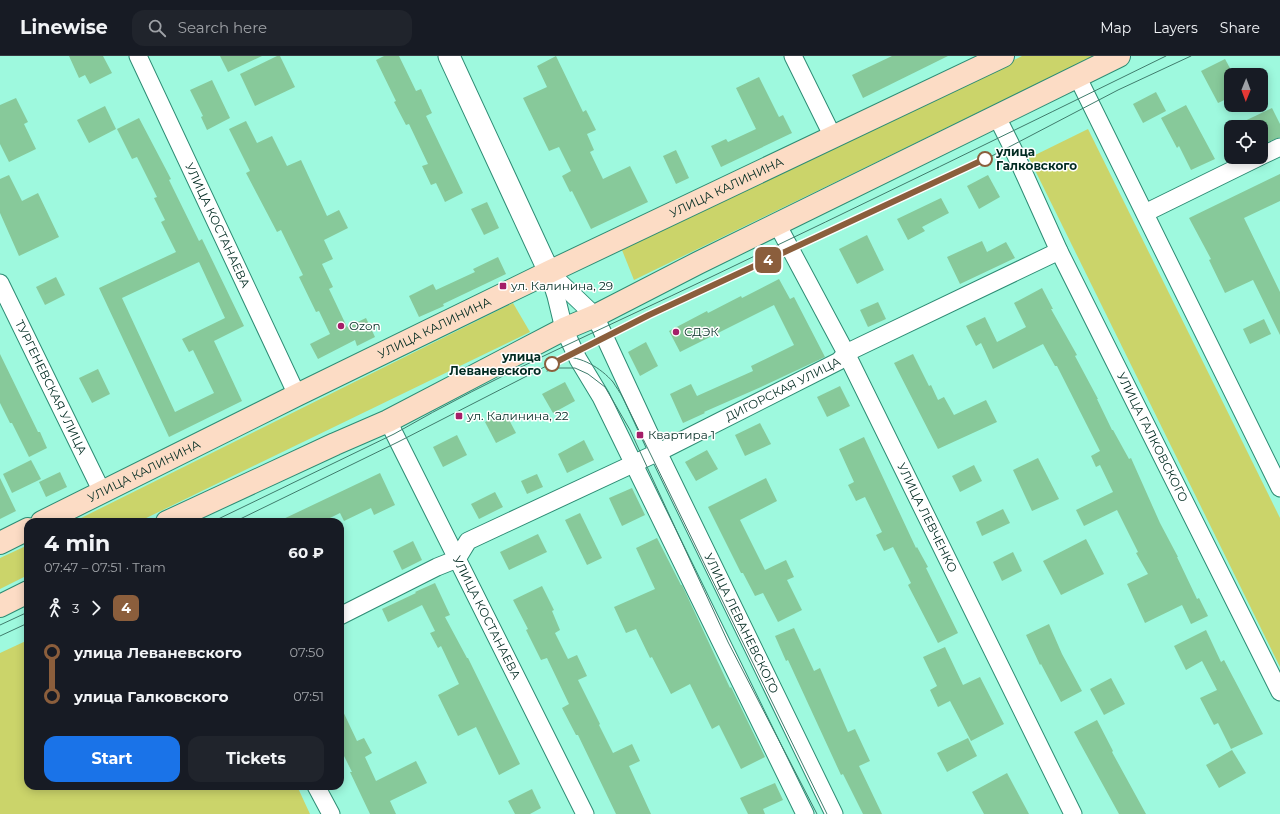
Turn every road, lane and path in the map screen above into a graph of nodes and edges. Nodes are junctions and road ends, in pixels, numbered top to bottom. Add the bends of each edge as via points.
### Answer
1 (138, 56) edge
2 (449, 56) edge
3 (793, 56) edge
4 (1003, 56) edge
5 (1119, 56) edge
6 (1078, 76) junction
7 (997, 117) junction
8 (833, 137) junction
9 (1280, 147) edge
10 (1268, 152) edge
11 (1244, 164) edge
12 (1145, 213) junction
13 (777, 224) junction
14 (1059, 251) junction
15 (549, 272) junction
16 (0, 283) edge
17 (595, 316) junction
18 (564, 329) junction
19 (846, 353) junction
20 (298, 394) junction
21 (388, 421) junction
22 (658, 452) junction
23 (634, 463) junction
24 (1280, 488) edge
25 (102, 492) junction
26 (50, 518) edge
27 (183, 518) edge
28 (24, 531) edge
29 (0, 543) edge
30 (457, 559) junction
31 (24, 594) edge
32 (0, 606) edge
33 (344, 614) edge
34 (1280, 692) edge
35 (318, 790) edge
36 (331, 814) edge
37 (585, 814) edge
38 (805, 814) edge
39 (834, 814) edge
40 (1073, 814) edge

1 - 20 street, УЛИЦА КОСТАНАЕВА
2 - 15 street, УЛИЦА ЛЕВАНЕВСКОГО
3 - 8 street
4 - 8 main road, УЛИЦА КАЛИНИНА
5 - 6 main road
6 - 7 main road
6 - 12 street
7 - 13 main road
7 - 14 street, УЛИЦА ГАЛКОВСКОГО
8 - 15 main road, УЛИЦА КАЛИНИНА
9 - 10 street
11 - 12 street
12 - 24 street
13 - 17 main road
13 - 19 street, УЛИЦА ЛЕВЧЕНКО
14 - 19 street, ДИГОРСКАЯ УЛИЦА
14 - 34 street, УЛИЦА ГАЛКОВСКОГО
15 - 17 street, УЛИЦА ЛЕВАНЕВСКОГО
15 - 18 street, УЛИЦА ЛЕВАНЕВСКОГО
15 - 20 main road, УЛИЦА КАЛИНИНА
16 - 25 street, ТУРГЕНЕВСКАЯ УЛИЦА
17 - 18 main road
17 - 22 street, УЛИЦА ЛЕВАНЕВСКОГО
18 - 21 main road
18 - 23 street, УЛИЦА ЛЕВАНЕВСКОГО
19 - 22 street, ДИГОРСКАЯ УЛИЦА via 839,360
19 - 40 street, УЛИЦА ЛЕВЧЕНКО
20 - 25 main road, УЛИЦА КАЛИНИНА
21 - 27 main road
21 - 30 street, УЛИЦА КОСТАНАЕВА
22 - 23 street, ДИГОРСКАЯ УЛИЦА
22 - 39 street, УЛИЦА ЛЕВАНЕВСКОГО
23 - 30 street, ДИГОРСКАЯ УЛИЦА via 468,541
23 - 38 street, УЛИЦА ЛЕВАНЕВСКОГО
25 - 26 main road, УЛИЦА КАЛИНИНА
28 - 29 main road
30 - 33 street
30 - 37 street, УЛИЦА КОСТАНАЕВА
31 - 32 main road
35 - 36 street

